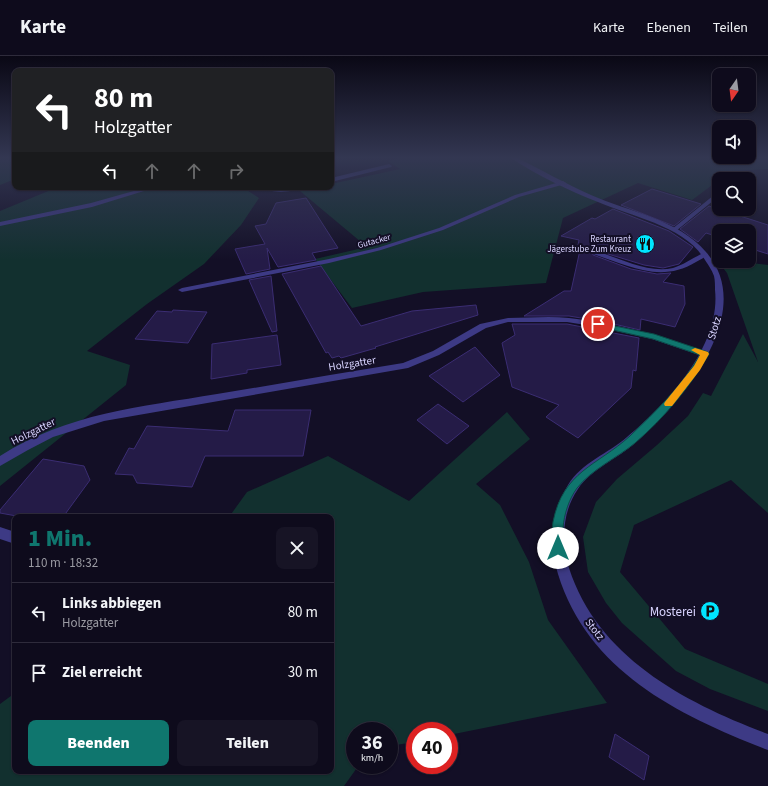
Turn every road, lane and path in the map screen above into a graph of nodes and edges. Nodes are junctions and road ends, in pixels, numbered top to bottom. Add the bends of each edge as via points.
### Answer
1 (137, 192) edge
2 (531, 192) edge
3 (580, 192) edge
4 (712, 199) edge
5 (0, 224) edge
6 (674, 230) junction
7 (595, 253) dead end
8 (705, 254) junction
9 (182, 290) dead end
10 (705, 354) junction
11 (0, 462) edge
12 (0, 533) edge
13 (12, 537) edge
14 (768, 742) edge

1 - 5 street via 92,205
2 - 9 street, Gutacker via 485,209 441,230 379,249
3 - 6 street, Stotz
4 - 6 street
6 - 8 street, Stotz
7 - 8 street via 644,268 667,271 682,267
8 - 10 street, Stotz via 716,272 720,285 720,302 718,317
10 - 11 street, Holzgatter via 654,337 598,324 567,320 508,320 483,326 436,354 405,366 142,410 92,421 36,440
10 - 14 street, Stotz via 666,407 632,440 574,485 561,507 558,548 563,576 577,605 598,635 629,668 669,697 717,722
12 - 13 street

